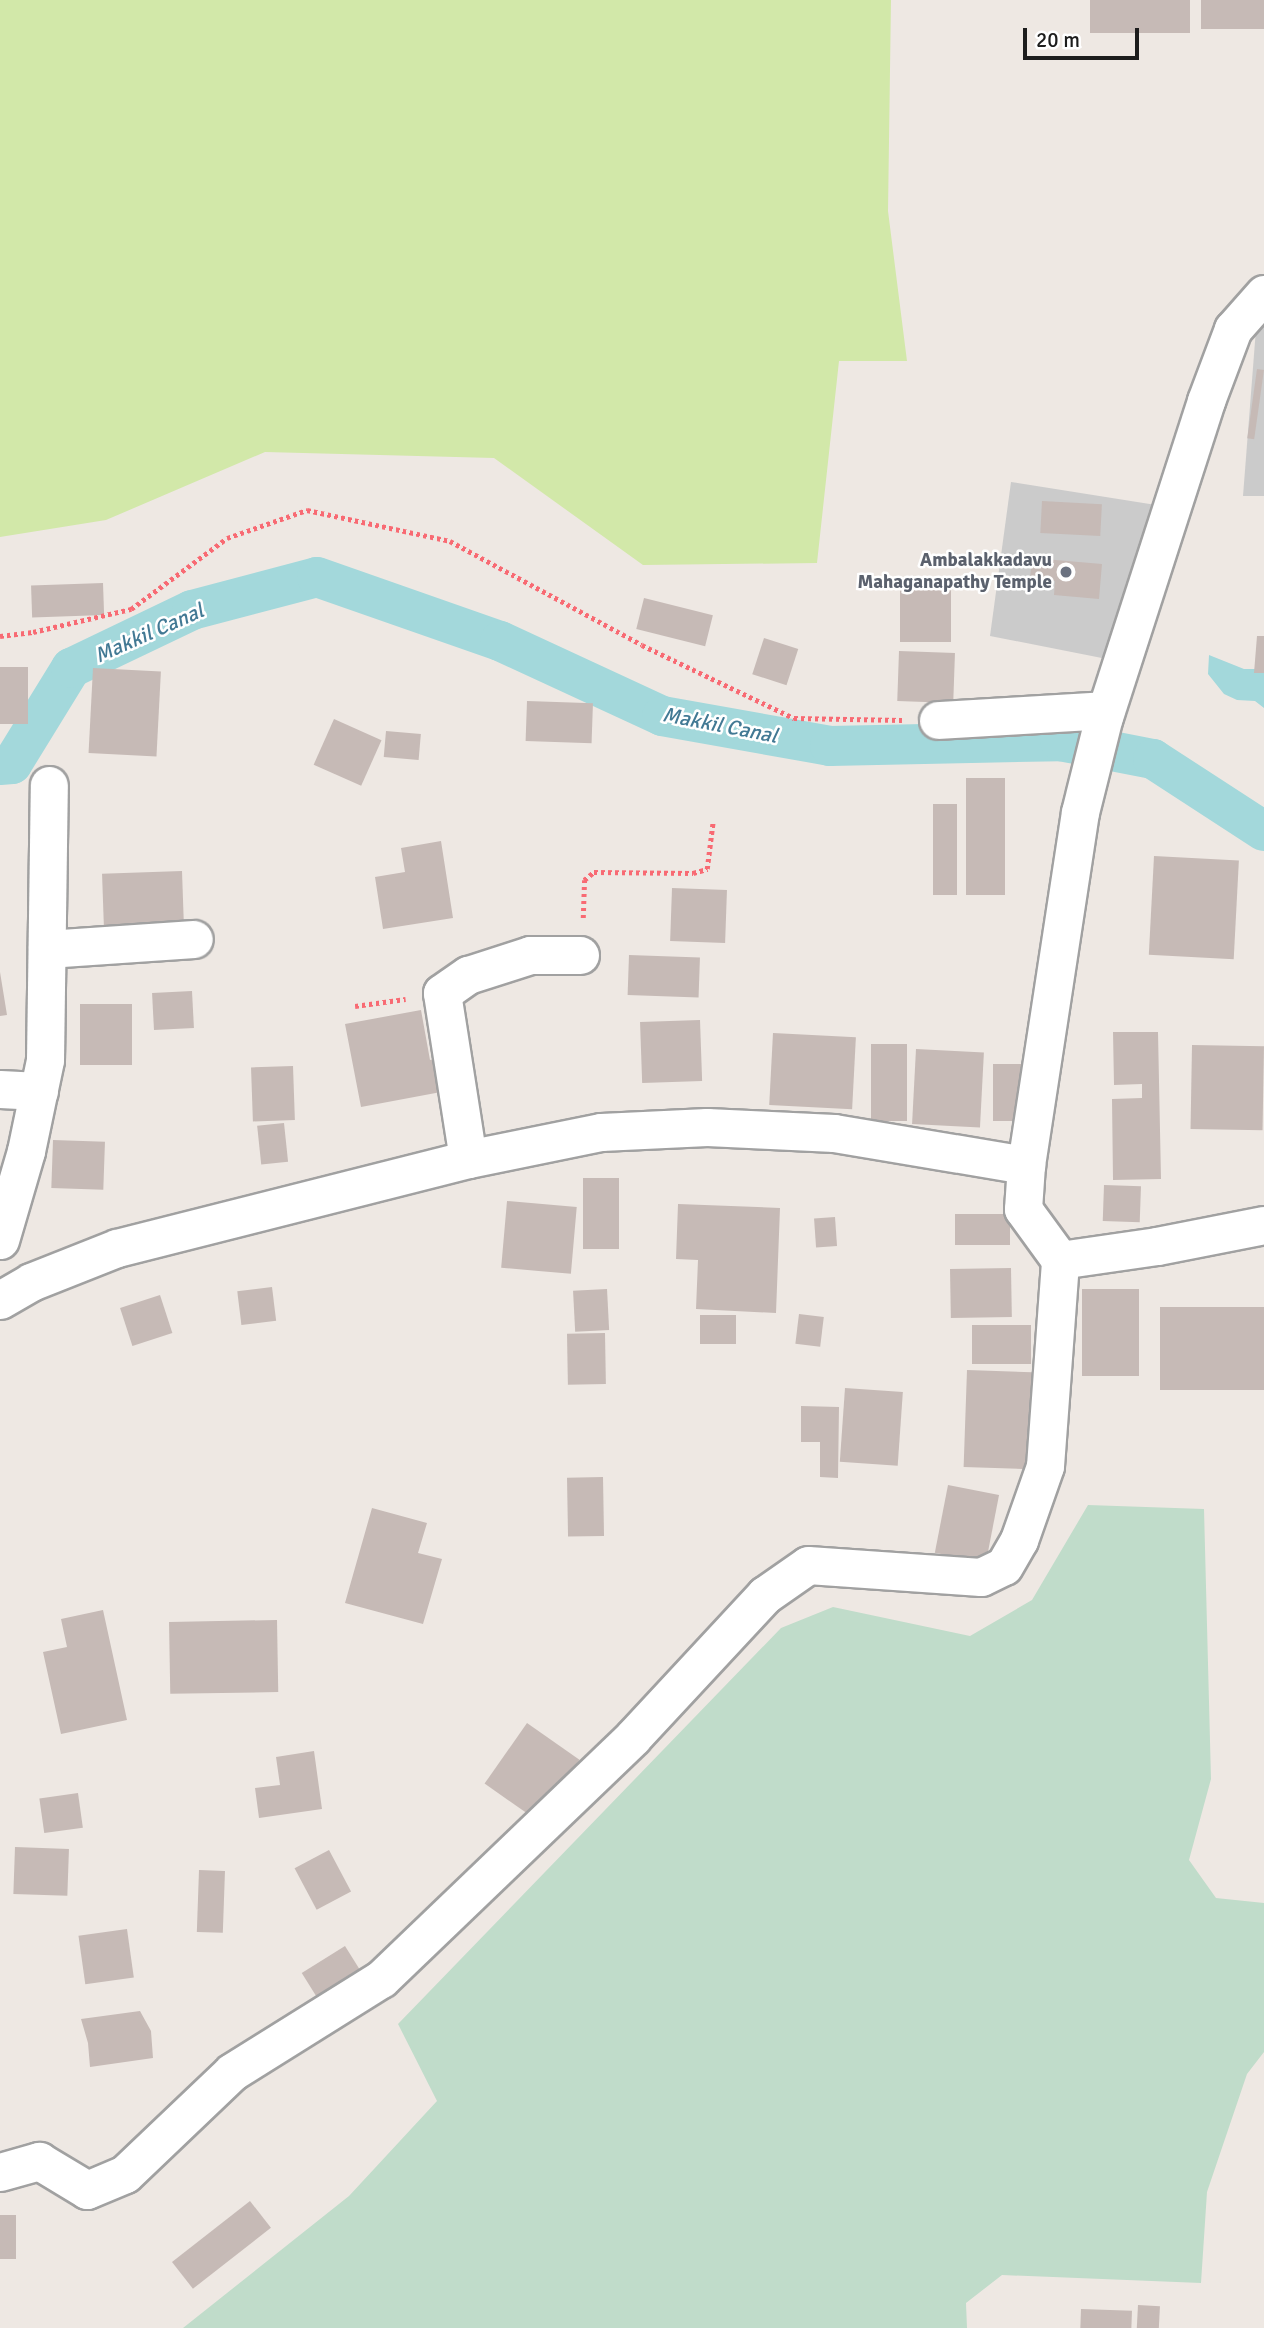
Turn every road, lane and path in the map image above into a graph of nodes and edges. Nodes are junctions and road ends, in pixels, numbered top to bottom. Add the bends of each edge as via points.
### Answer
1 (1264, 294) edge
2 (0, 636) edge
3 (1105, 713) junction
4 (938, 720) joint
5 (49, 785) dead end
6 (713, 821) dead end
7 (194, 939) dead end
8 (47, 949) junction
9 (580, 955) joint
10 (442, 993) junction
11 (355, 1006) dead end
12 (0, 1089) edge
13 (39, 1091) junction
14 (468, 1159) junction
15 (1026, 1165) junction
16 (1264, 1225) edge
17 (0, 1240) edge
18 (1060, 1260) junction
19 (0, 1300) edge
20 (0, 2172) edge

1 - 3 street via 1233,329
2 - 4 path via 131,609 227,538 307,510 450,541 642,645 794,718
3 - 4 street
3 - 15 street via 1080,812
5 - 8 street
6 - 9 path via 707,869 693,873 594,872 584,880
7 - 8 street
8 - 13 street via 45,1060
9 - 10 street via 530,955 468,975
10 - 11 path
10 - 14 street
12 - 13 street
13 - 17 street
14 - 15 street via 601,1132 707,1127 834,1133
14 - 19 street via 117,1248 31,1282
15 - 18 street via 1023,1209
16 - 18 street via 1157,1247
18 - 20 street via 1045,1466 1019,1540 1004,1566 981,1577 808,1565 765,1595 633,1737 381,1979 232,2072 125,2174 87,2190 39,2161

